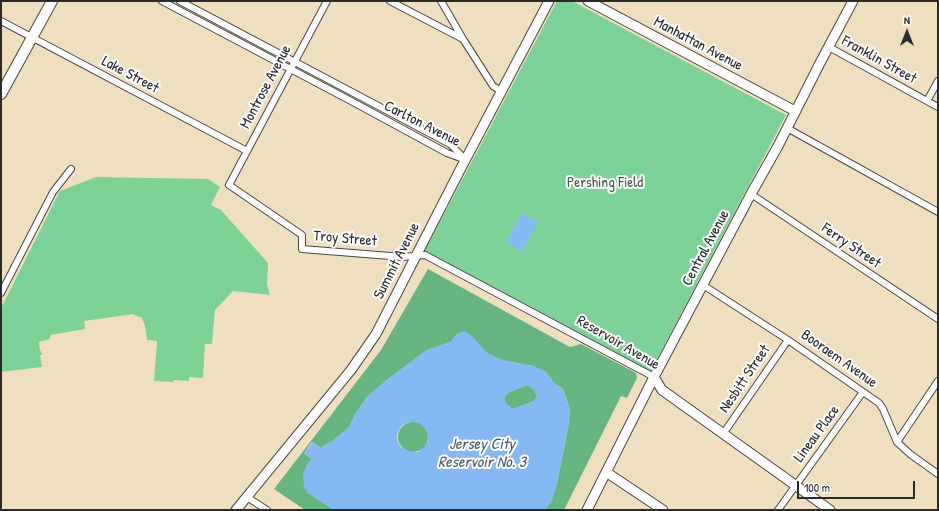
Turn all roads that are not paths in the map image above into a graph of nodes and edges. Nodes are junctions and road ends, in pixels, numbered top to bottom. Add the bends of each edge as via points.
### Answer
1 (52, 1) edge
2 (162, 1) edge
3 (180, 1) edge
4 (327, 1) edge
5 (390, 1) edge
6 (441, 1) edge
7 (549, 1) edge
8 (588, 1) edge
9 (853, 1) edge
10 (207, 15) junction
11 (1, 21) edge
12 (203, 22) junction
13 (32, 38) junction
14 (463, 39) junction
15 (829, 47) junction
16 (294, 61) junction
17 (290, 69) junction
18 (938, 81) edge
19 (501, 91) junction
20 (1, 94) edge
21 (358, 95) junction
22 (927, 101) junction
23 (353, 102) junction
24 (938, 107) edge
25 (795, 110) junction
26 (787, 128) junction
27 (247, 151) junction
28 (466, 160) junction
29 (71, 169) dead end
30 (229, 185) joint
31 (751, 194) junction
32 (938, 212) edge
33 (415, 256) junction
34 (703, 285) junction
35 (1, 293) edge
36 (938, 318) edge
37 (788, 340) junction
38 (654, 377) junction
39 (938, 381) edge
40 (863, 392) junction
41 (723, 434) junction
42 (897, 442) junction
43 (606, 472) junction
44 (938, 474) edge
45 (796, 486) junction
46 (247, 497) junction
47 (236, 510) edge
48 (267, 510) edge
49 (587, 510) edge
50 (663, 510) edge
51 (778, 510) edge
52 (830, 510) edge

1 - 13 main road
2 - 12 street, Carlton Avenue
3 - 10 street, Carlton Avenue
4 - 16 street, Montrose Avenue
5 - 14 street
6 - 14 street
7 - 19 street, Summit Avenue
8 - 25 street, Manhattan Avenue
9 - 15 street, Central Avenue
10 - 12 street
10 - 16 street, Carlton Avenue
11 - 13 street, Lake Street
12 - 17 street, Carlton Avenue
13 - 20 main road
13 - 27 street, Lake Street
14 - 19 street via 493,86
15 - 22 street, Franklin Street
15 - 25 street, Central Avenue
16 - 17 street, Montrose Avenue
16 - 21 street, Carlton Avenue
17 - 23 street, Carlton Avenue
17 - 27 street, Montrose Avenue
18 - 22 street
19 - 28 street, Summit Avenue
21 - 23 street
21 - 28 street, Carlton Avenue via 450,144
22 - 24 street, Franklin Street
23 - 28 street, Carlton Avenue via 447,153
25 - 26 street, Central Avenue
26 - 31 street, Central Avenue
26 - 32 street
27 - 30 street, Montrose Avenue
28 - 33 street, Summit Avenue
29 - 35 street via 53,192
30 - 33 street, Troy Street via 302,235 302,249
31 - 34 street, Central Avenue
31 - 36 street, Ferry Street
33 - 38 street, Reservoir Avenue via 425,255
33 - 46 street, Summit Avenue via 376,334 363,354
34 - 37 street, Booraem Avenue
34 - 38 street, Central Avenue
37 - 40 street, Booraem Avenue
37 - 41 street, Nesbitt Street
38 - 41 street, Reservoir Avenue via 662,390
38 - 43 street, Central Avenue
39 - 42 street
40 - 42 street, Booraem Avenue via 879,403
40 - 45 street, Lineau Place
41 - 45 street, Reservoir Avenue
42 - 44 street, Booraem Avenue
43 - 49 street, Central Avenue
43 - 50 street
45 - 51 street, Lineau Place
45 - 52 street, Reservoir Avenue
46 - 47 street, Summit Avenue
46 - 48 street

